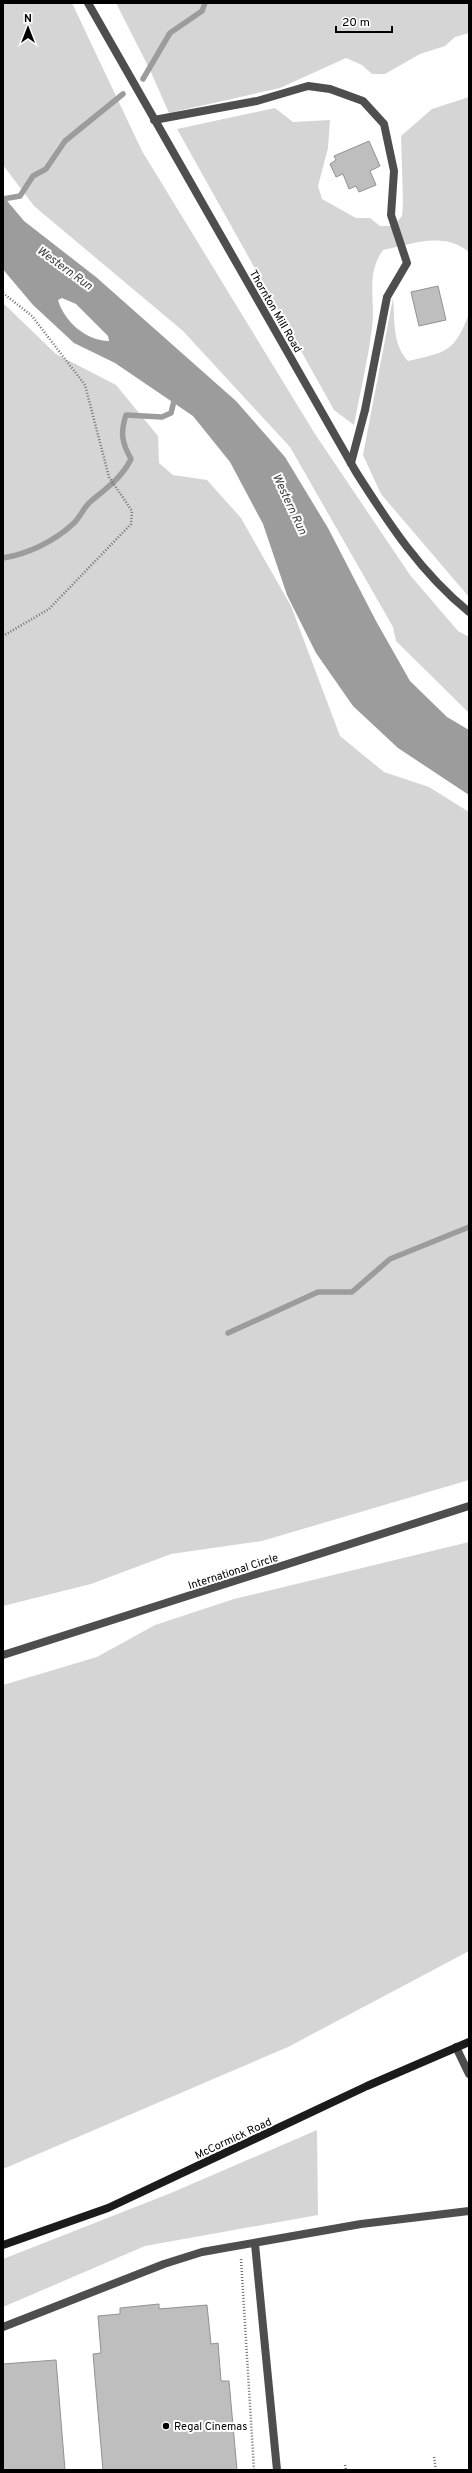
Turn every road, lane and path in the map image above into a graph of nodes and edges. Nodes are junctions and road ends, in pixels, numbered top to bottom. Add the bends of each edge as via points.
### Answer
1 (88, 3) edge
2 (154, 120) junction
3 (3, 293) edge
4 (351, 463) junction
5 (469, 612) edge
6 (3, 636) edge
7 (469, 1506) edge
8 (3, 1655) edge
9 (469, 2042) edge
10 (456, 2048) junction
11 (469, 2074) edge
12 (469, 2211) edge
13 (255, 2244) junction
14 (3, 2245) edge
15 (240, 2246) junction
16 (3, 2327) edge
17 (434, 2457) dead end
18 (346, 2465) dead end
19 (254, 2470) edge
20 (277, 2470) edge
21 (346, 2470) edge
22 (436, 2470) edge

1 - 2 street, Thornton Mill Road
2 - 4 street, Thornton Mill Road
2 - 4 street via 257,101 308,86 330,89 363,101 384,124 394,171 391,215 407,262 387,298 365,410
3 - 6 path via 32,316 85,385 108,477 132,511 131,524 49,609
4 - 5 street, Thornton Mill Road via 387,521 414,558 444,591
7 - 8 street, International Circle
9 - 10 main road, McCormick Road
10 - 11 street
10 - 14 main road, McCormick Road via 367,2086 108,2208
12 - 13 street via 361,2224
13 - 15 street
13 - 20 street
15 - 16 street via 202,2252 164,2264
15 - 19 path
17 - 22 path
18 - 21 path

